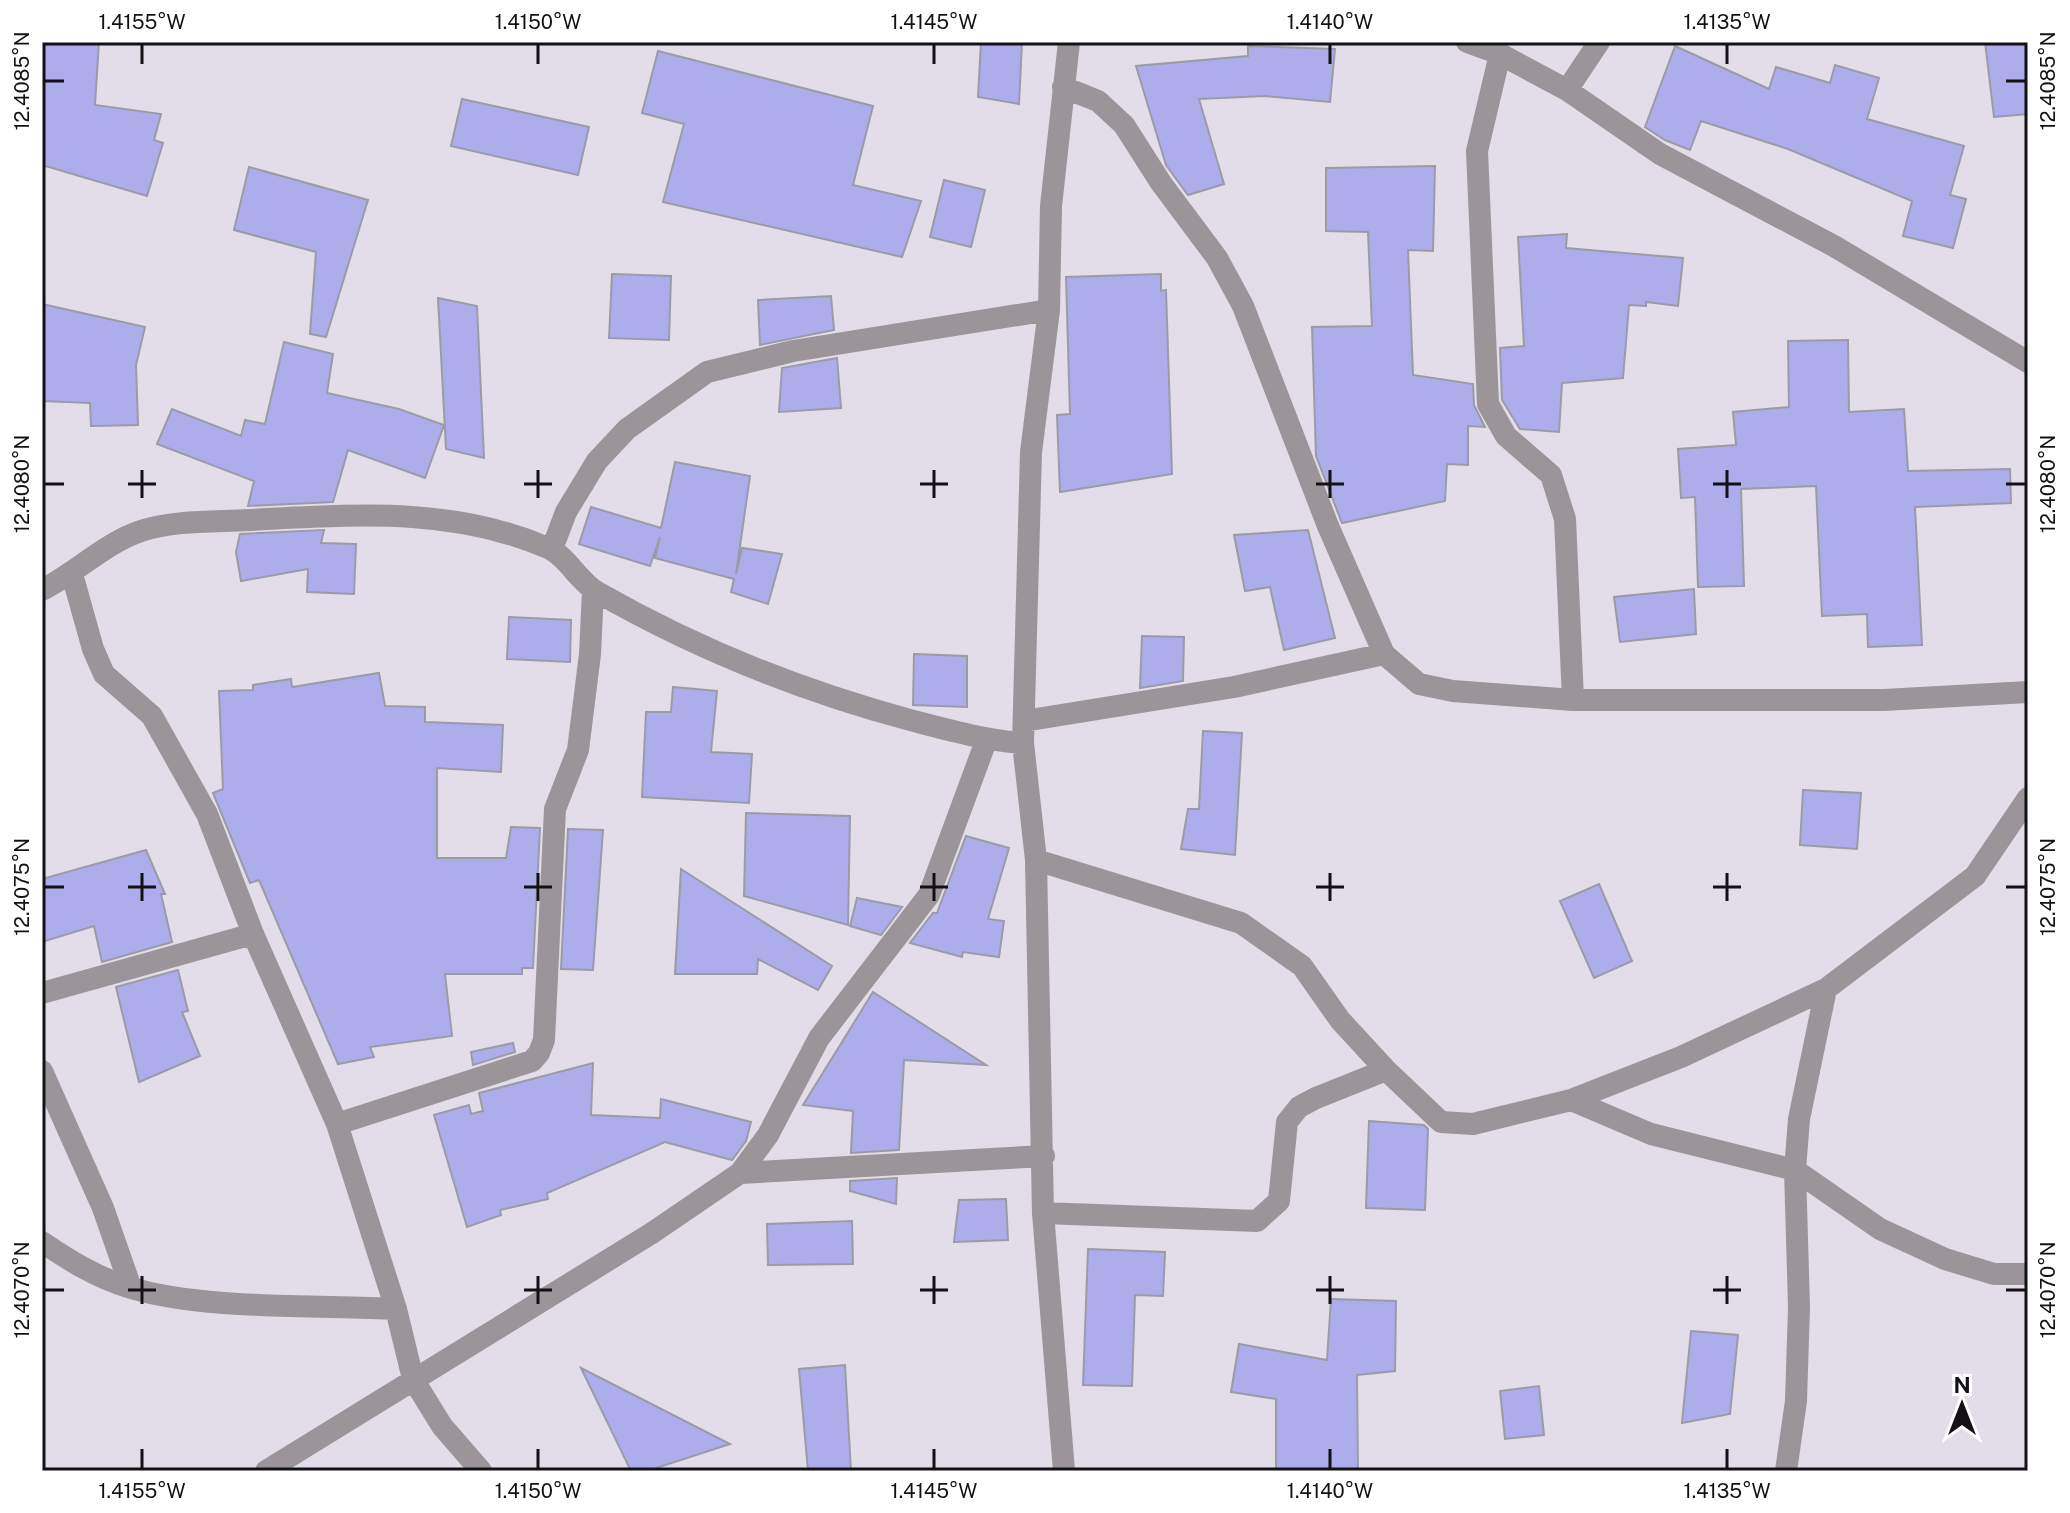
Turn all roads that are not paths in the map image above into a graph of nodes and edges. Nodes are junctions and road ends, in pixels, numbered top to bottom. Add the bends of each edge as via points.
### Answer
1 (1069, 42) edge
2 (1467, 42) edge
3 (1599, 42) edge
4 (1500, 54) junction
5 (1063, 87) junction
6 (1567, 90) junction
7 (1049, 310) junction
8 (2028, 362) edge
9 (552, 549) junction
10 (72, 574) junction
11 (42, 590) edge
12 (593, 590) junction
13 (1384, 654) junction
14 (2028, 692) edge
15 (1573, 700) junction
16 (1023, 732) junction
17 (986, 741) junction
18 (2028, 798) edge
19 (1036, 860) junction
20 (253, 934) junction
21 (1826, 989) junction
22 (42, 993) edge
23 (1386, 1070) junction
24 (42, 1071) edge
25 (1571, 1100) junction
26 (337, 1124) junction
27 (1044, 1156) junction
28 (1795, 1170) junction
29 (740, 1173) junction
30 (1043, 1213) junction
31 (42, 1242) edge
32 (2028, 1274) edge
33 (131, 1288) junction
34 (396, 1309) junction
35 (413, 1379) junction
36 (266, 1471) edge
37 (481, 1471) edge
38 (1064, 1471) edge
39 (1786, 1471) edge

1 - 5 street
2 - 4 street
3 - 6 street
4 - 6 street
4 - 15 street via 1477,151 1488,404 1506,436 1551,475 1565,519
5 - 7 street via 1051,206
5 - 13 street via 1098,101 1124,125 1217,258 1243,306
6 - 8 street via 1660,154 1834,246
7 - 9 street via 793,351 707,372 627,429 597,461 566,512
7 - 16 street via 1031,452
9 - 10 street via 490,526 437,516 275,519 142,531 118,541
9 - 12 street
10 - 11 street
10 - 20 street via 104,674 152,716 207,814
12 - 17 street via 691,640 830,699
12 - 26 street via 578,750 555,809 544,1040 539,1053 532,1061
13 - 15 street via 1419,684
13 - 16 street
14 - 15 street via 1884,700
16 - 17 street
16 - 19 street
17 - 29 street via 929,895 819,1038 768,1135
18 - 21 street via 1975,876
19 - 23 street via 1241,923 1302,966 1340,1020
19 - 27 street
20 - 22 street
20 - 26 street
21 - 25 street via 1681,1057
21 - 28 street via 1799,1119
23 - 25 street via 1441,1122 1473,1124
23 - 30 street via 1299,1107 1287,1122 1279,1201 1257,1221
24 - 33 street via 103,1208
25 - 28 street via 1651,1134
26 - 34 street
27 - 29 street
27 - 30 street
28 - 32 street via 1880,1229 1945,1259 1994,1274
28 - 39 street via 1799,1307 1796,1401
29 - 35 street
30 - 38 street
31 - 33 street via 78,1267
33 - 34 street via 203,1300
34 - 35 street
35 - 36 street
35 - 37 street via 442,1426

